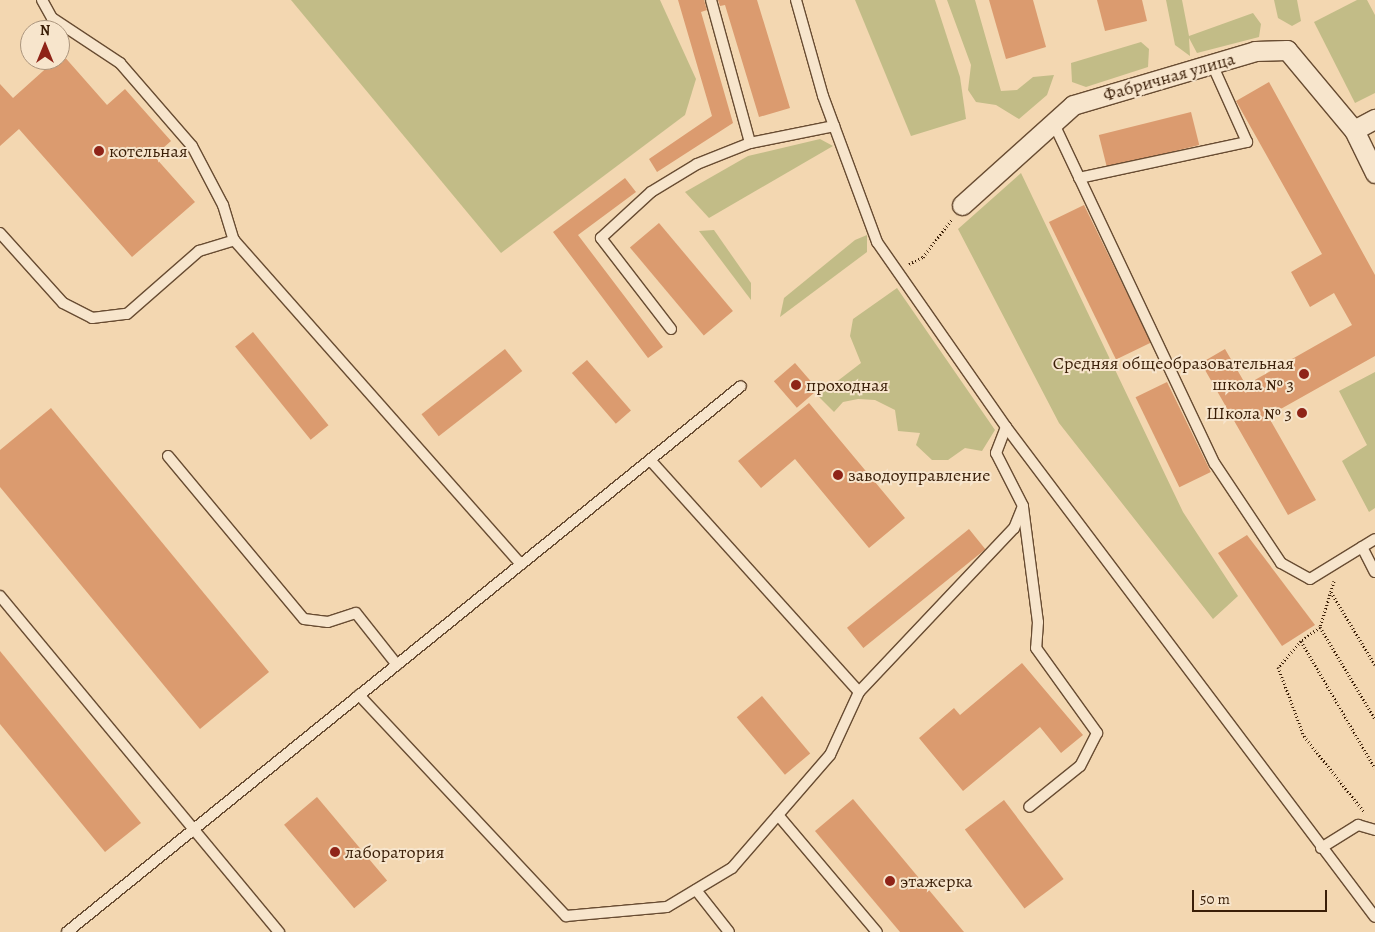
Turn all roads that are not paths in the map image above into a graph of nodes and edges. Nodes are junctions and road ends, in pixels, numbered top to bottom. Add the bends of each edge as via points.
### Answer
1 (42, 0) edge
2 (711, 0) edge
3 (796, 0) edge
4 (1212, 64) junction
5 (1375, 119) edge
6 (1053, 122) junction
7 (834, 126) junction
8 (1354, 130) junction
9 (750, 143) junction
10 (1375, 173) edge
11 (1079, 178) junction
12 (962, 206) road end
13 (0, 233) edge
14 (234, 240) junction
15 (671, 329) dead end
16 (741, 386) dead end
17 (1006, 427) junction
18 (168, 456) dead end
19 (650, 460) junction
20 (1023, 506) junction
21 (1375, 540) edge
22 (1362, 548) junction
23 (521, 564) junction
24 (1375, 572) edge
25 (0, 596) edge
26 (396, 665) junction
27 (859, 692) junction
28 (360, 695) junction
29 (1030, 807) dead end
30 (778, 815) junction
31 (193, 830) junction
32 (1375, 830) edge
33 (1322, 848) junction
34 (696, 890) junction
35 (1375, 917) edge
36 (275, 931) edge
37 (67, 932) edge
38 (729, 932) edge
39 (877, 932) edge

1 - 14 lane via 52,18 120,63 192,146 223,205
2 - 9 lane
3 - 7 lane
4 - 6 street, Фабричная улица via 1073,105
4 - 8 street, Фабричная улица via 1255,51 1287,50
4 - 11 lane via 1247,142
5 - 8 street
6 - 11 lane
6 - 12 street, Фабричная улица
7 - 9 lane
7 - 17 lane via 878,242
8 - 10 street
9 - 15 lane via 697,164 651,192 601,238
11 - 22 lane via 1215,464 1281,563 1310,579
13 - 14 lane via 63,303 92,318 127,314 199,251
14 - 23 lane
16 - 19 lane
17 - 20 lane via 996,453
17 - 33 lane via 1181,654
18 - 26 lane via 304,619 328,622 356,613
19 - 23 lane
19 - 27 lane
20 - 27 lane via 1014,528
20 - 29 lane via 1038,622 1036,648 1097,733 1080,766
21 - 22 lane
22 - 24 lane
23 - 26 lane
25 - 31 lane
26 - 28 lane
27 - 30 lane via 830,755
28 - 31 lane
28 - 34 lane via 566,916 666,908
30 - 34 lane via 732,868
30 - 39 lane
31 - 36 lane
31 - 37 lane
32 - 33 lane via 1358,825
33 - 35 lane
34 - 38 lane

